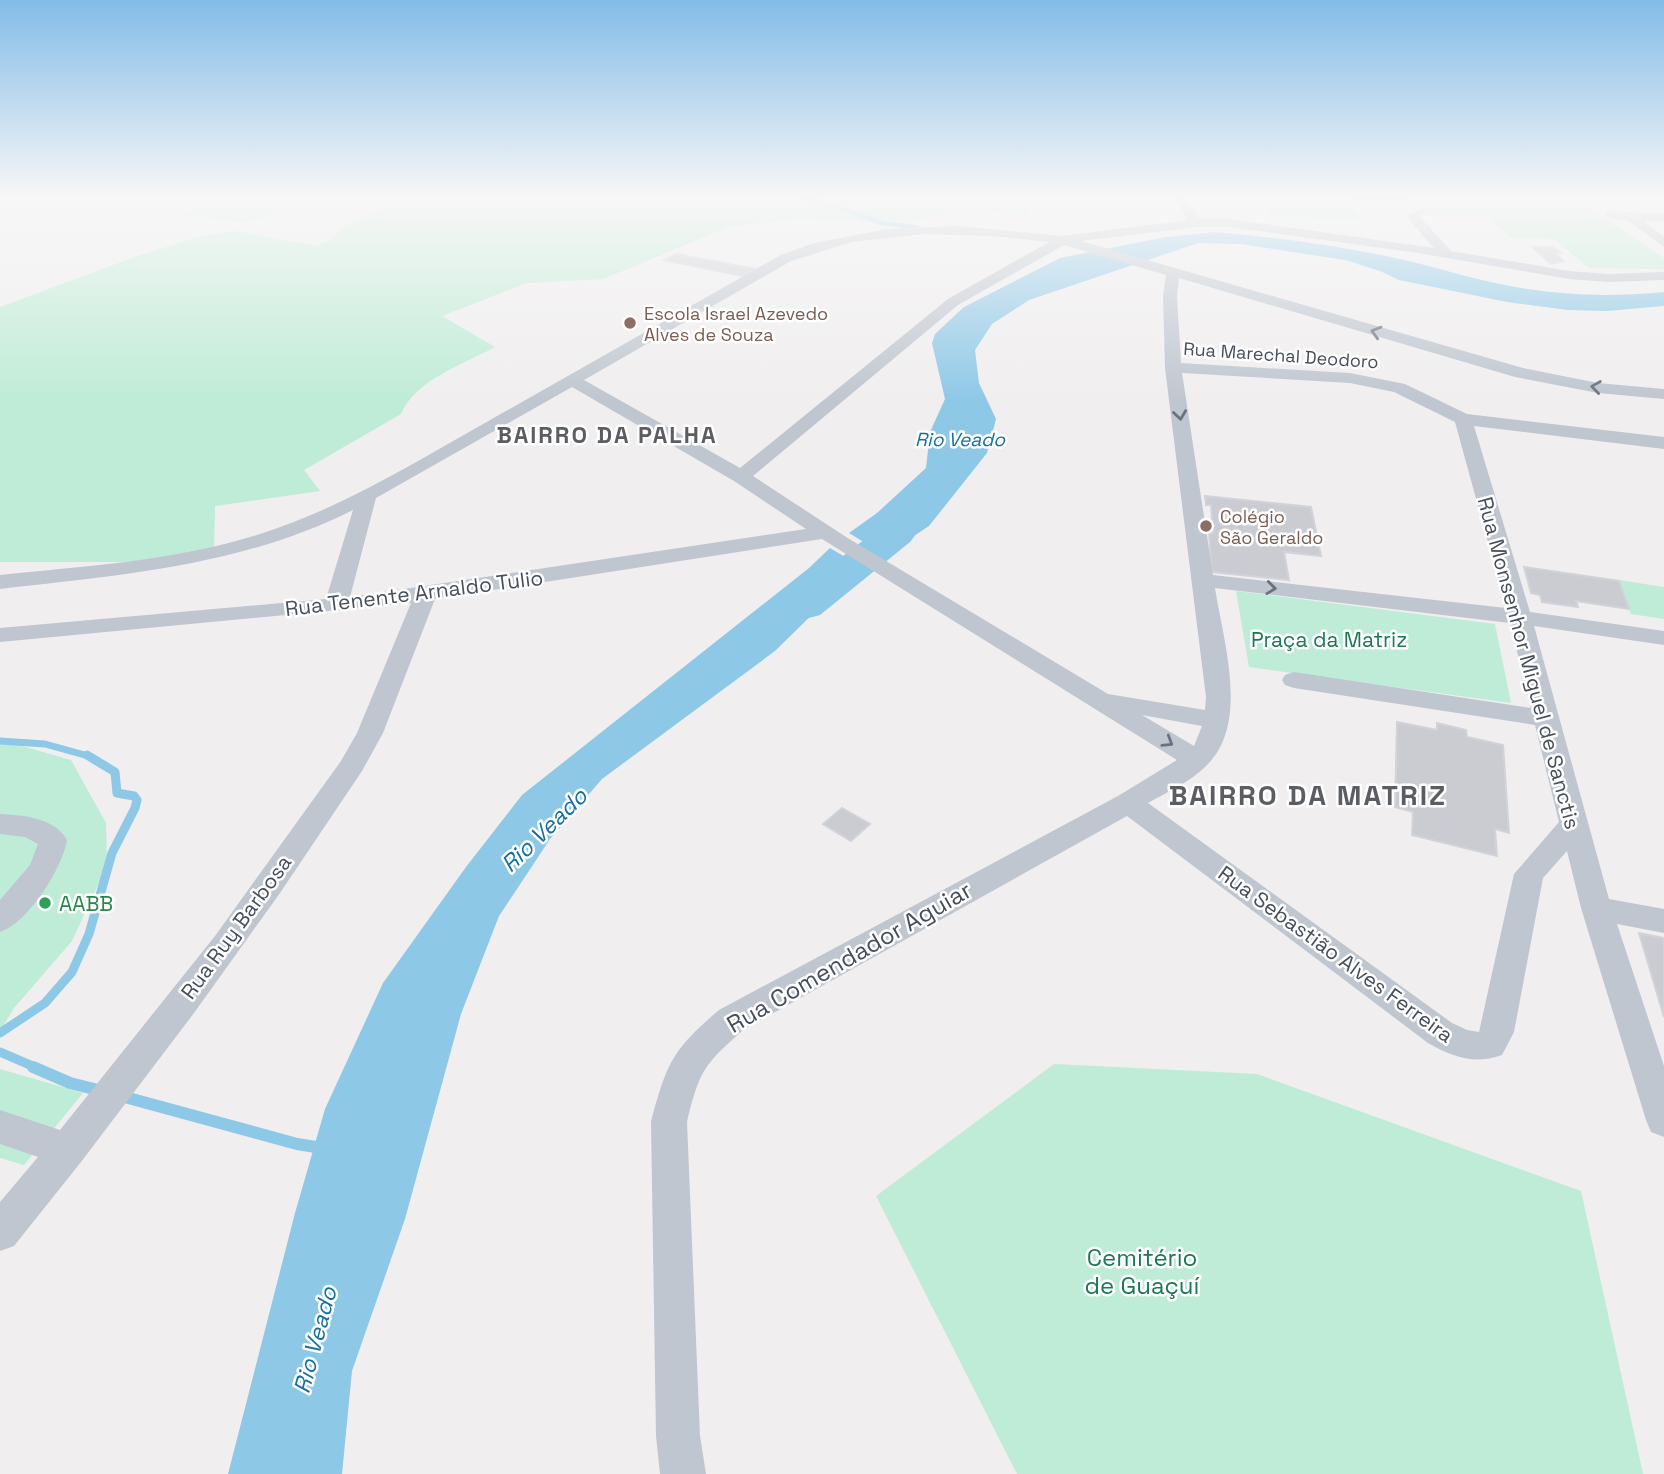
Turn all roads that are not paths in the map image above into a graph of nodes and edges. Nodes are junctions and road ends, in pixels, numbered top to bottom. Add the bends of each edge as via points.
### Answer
1 (777, 265) edge
2 (1018, 265) edge
3 (1147, 265) edge
4 (1468, 265) edge
5 (1510, 265) edge
6 (1173, 274) junction
7 (1664, 276) edge
8 (1664, 283) edge
9 (1173, 368) junction
10 (573, 381) junction
11 (1664, 394) edge
12 (1464, 422) junction
13 (1664, 443) edge
14 (1664, 450) edge
15 (741, 477) junction
16 (367, 496) junction
17 (832, 536) junction
18 (1203, 580) junction
19 (0, 582) edge
20 (426, 594) junction
21 (336, 605) junction
22 (1518, 611) junction
23 (1664, 626) edge
24 (0, 635) edge
25 (1664, 638) edge
26 (1294, 680) dead end
27 (1098, 698) junction
28 (1545, 718) junction
29 (1217, 721) junction
30 (1196, 760) junction
31 (1128, 803) junction
32 (0, 824) edge
33 (1572, 826) junction
34 (1596, 908) junction
35 (0, 920) edge
36 (1664, 921) edge
37 (131, 1069) joint
38 (1664, 1120) edge
39 (0, 1127) edge
40 (68, 1150) junction
41 (0, 1232) edge
42 (683, 1474) edge

1 - 10 street
2 - 15 street via 953,302
3 - 6 street
4 - 8 street via 1546,278
5 - 7 street via 1608,278
6 - 9 street
11 -> 6 street via 1521,373
9 - 12 street, Rua Marechal Deodoro via 1381,383 1416,394
9 -> 18 street
10 - 15 street
10 - 16 street
12 - 13 street
12 - 14 street
12 - 22 street, Rua Monsenhor Miguel de Sanctis
15 - 17 street
16 - 19 street via 266,540 231,549 174,561
16 - 21 street
17 - 20 street, Rua Tenente Arnaldo Tulio
17 - 27 street
18 -> 22 street
18 - 29 street via 1219,697
20 - 21 street, Rua Tenente Arnaldo Tulio
20 - 37 street, Rua Ruy Barbosa via 370,733 352,765
21 - 24 street, Rua Tenente Arnaldo Tulio
22 - 23 street
22 - 25 street
22 - 28 street, Rua Monsenhor Miguel de Sanctis
26 - 28 street
27 - 29 street
27 -> 30 street
28 - 33 street, Rua Monsenhor Miguel de Sanctis
29 - 30 street via 1208,746
30 - 31 street, Rua Comendador Aguiar
31 - 33 street, Rua Sebastião Alves Ferreira via 1440,1033 1478,1048 1490,1045 1497,1032 1530,874
31 - 42 street, Rua Comendador Aguiar via 731,1020 699,1048 681,1075 669,1122
32 - 35 street via 22,825 53,840 52,852 40,872
33 - 34 street, Rua Monsenhor Miguel de Sanctis
34 - 36 street
34 - 38 street, Rua Monsenhor Miguel de Sanctis
37 - 40 street, Rua Ruy Barbosa
39 - 40 street
40 - 41 street, Rua Ruy Barbosa

